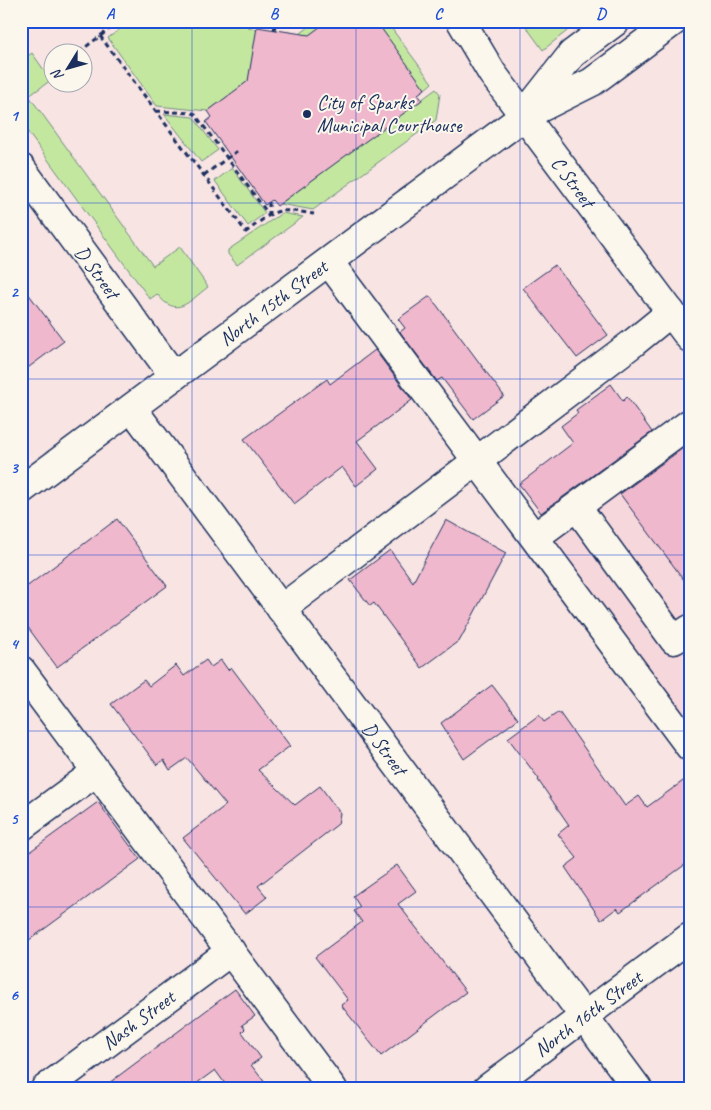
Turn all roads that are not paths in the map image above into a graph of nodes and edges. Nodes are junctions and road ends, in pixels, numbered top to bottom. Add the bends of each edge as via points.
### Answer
1 (461, 21) edge
2 (616, 21) edge
3 (674, 21) edge
4 (524, 116) junction
5 (21, 168) edge
6 (329, 262) junction
7 (671, 312) junction
8 (690, 338) edge
9 (174, 376) junction
10 (132, 408) junction
11 (690, 424) edge
12 (478, 460) junction
13 (21, 490) edge
14 (577, 507) junction
15 (535, 537) junction
16 (281, 609) junction
17 (690, 629) edge
18 (21, 670) edge
19 (690, 747) edge
20 (96, 772) junction
21 (21, 827) edge
22 (690, 938) edge
23 (231, 951) junction
24 (584, 1016) junction
25 (45, 1089) edge
26 (333, 1089) edge
27 (487, 1089) edge
28 (638, 1089) edge

1 - 4 street, C Street via 492,73
2 - 4 street, North 15th Street via 572,54
3 - 4 street, North 15th Street via 592,82
4 - 6 street, North 15th Street
4 - 7 street, C Street
5 - 9 street, D Street
6 - 9 street, North 15th Street
6 - 12 street
7 - 8 street, C Street
7 - 12 street
9 - 10 street, North 15th Street
10 - 13 street, North 15th Street
10 - 16 street, D Street
11 - 14 street
12 - 15 street
12 - 16 street
14 - 15 street
14 - 17 street via 674,640
15 - 19 street
16 - 24 street, D Street
18 - 20 street
20 - 21 street
20 - 23 street
22 - 24 street, North 16th Street
23 - 25 street, Nash Street
23 - 26 street
24 - 27 street, North 16th Street
24 - 28 street, D Street

